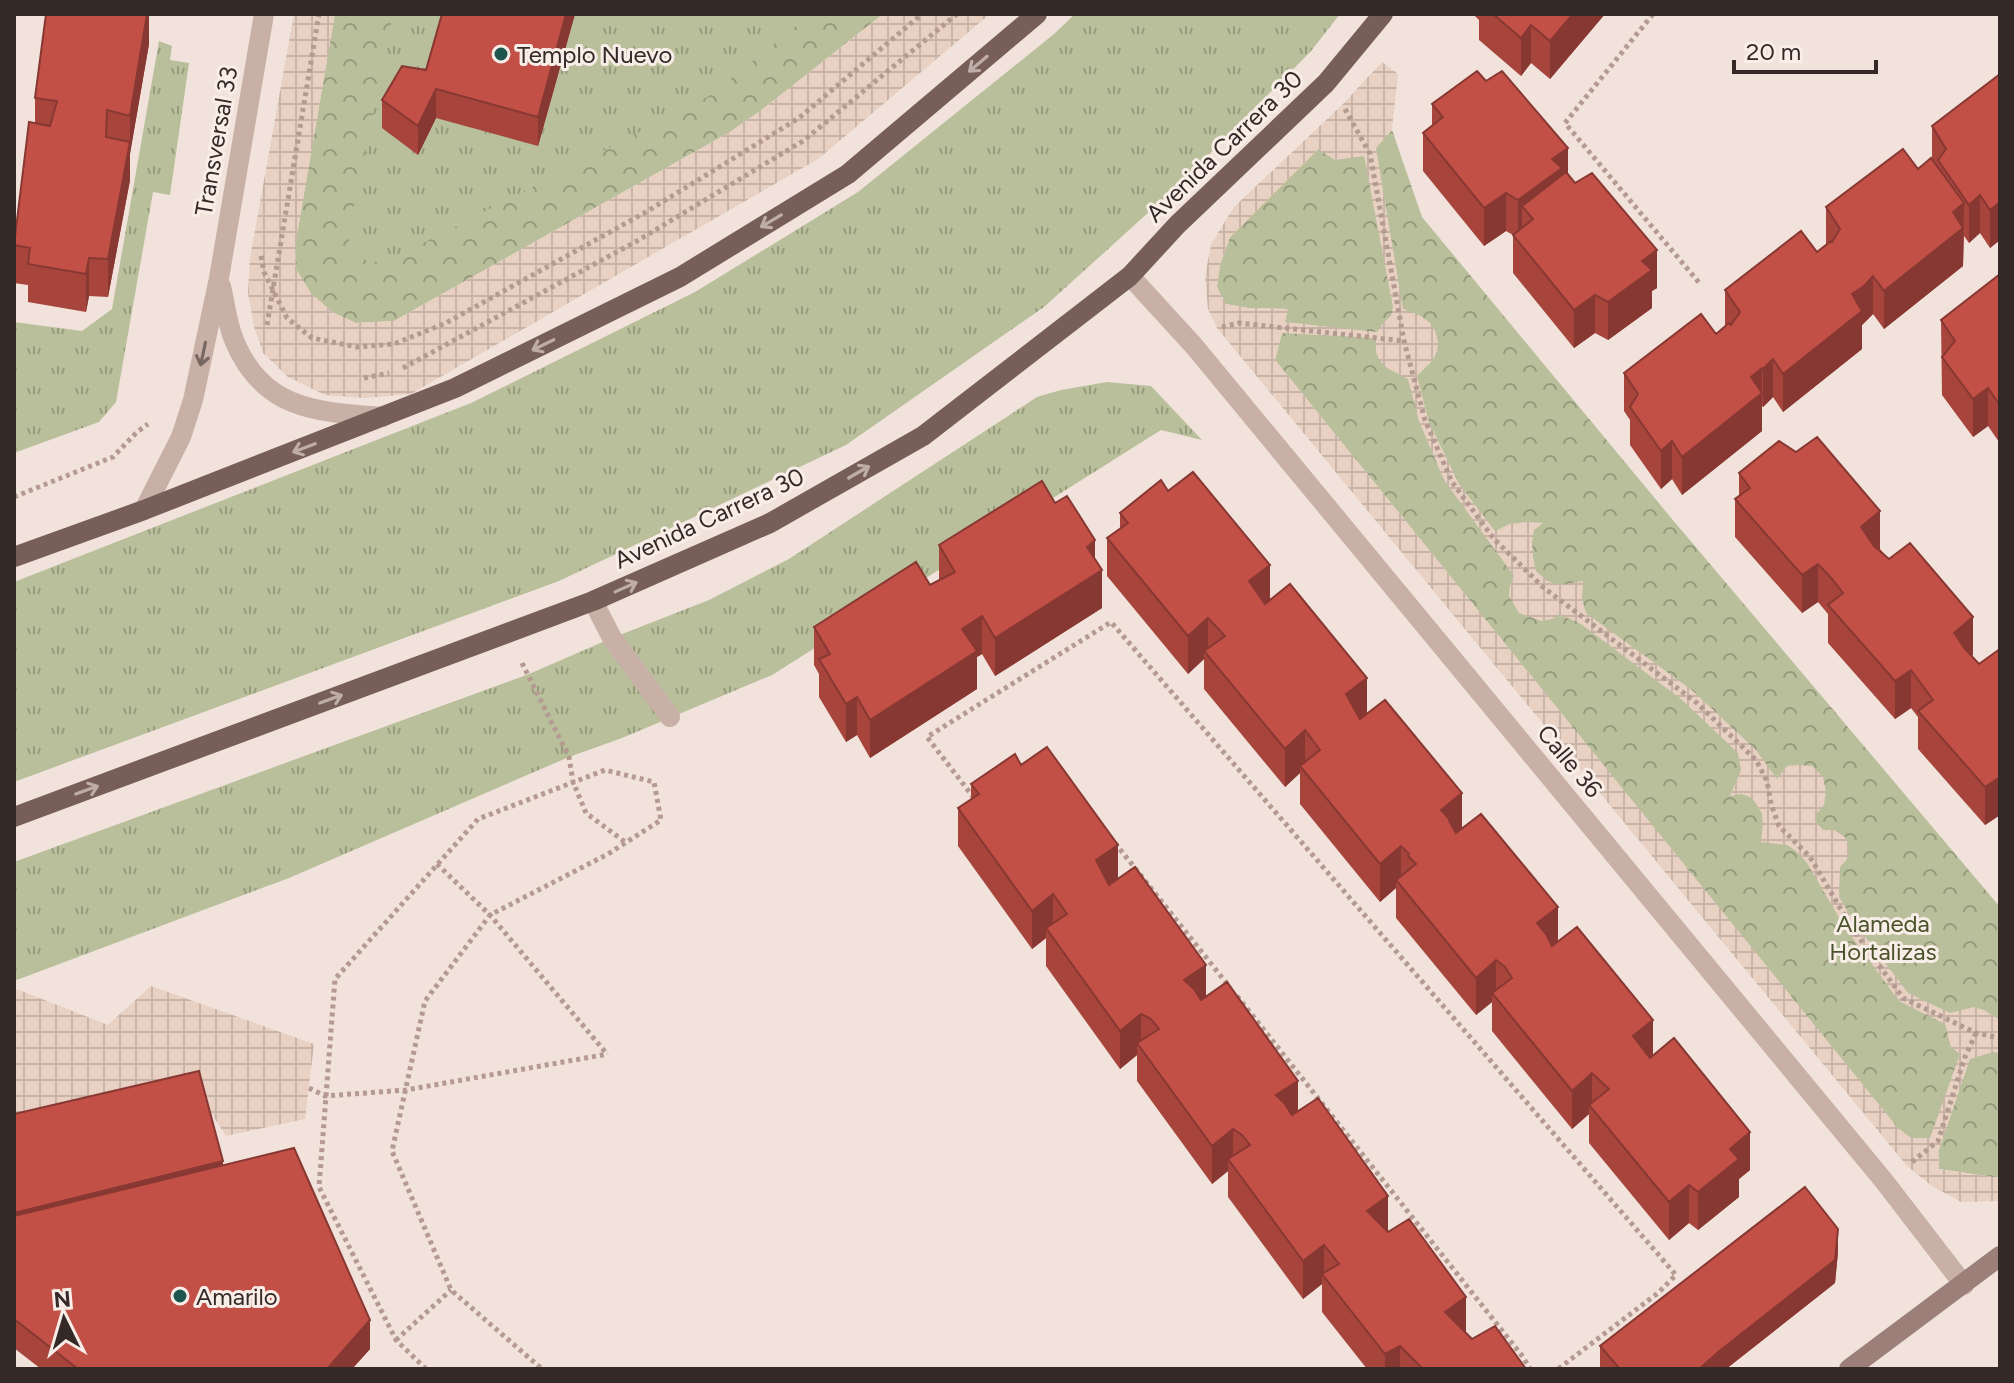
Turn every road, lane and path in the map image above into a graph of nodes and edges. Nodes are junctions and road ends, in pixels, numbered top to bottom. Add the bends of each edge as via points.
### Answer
1 (264, 14) edge
2 (319, 14) edge
3 (922, 14) edge
4 (957, 14) edge
5 (1037, 14) edge
6 (1383, 14) edge
7 (1653, 14) edge
8 (1326, 83) junction
9 (260, 255) dead end
10 (1130, 276) junction
11 (219, 278) junction
12 (1701, 285) dead end
13 (273, 291) junction
14 (1404, 341) junction
15 (1194, 346) junction
16 (357, 379) dead end
17 (258, 381) junction
18 (193, 400) junction
19 (383, 417) junction
20 (14, 497) edge
21 (144, 510) junction
22 (14, 557) edge
23 (593, 601) junction
24 (504, 635) junction
25 (670, 717) dead end
26 (573, 782) junction
27 (976, 800) edge
28 (14, 817) edge
29 (1112, 838) edge
30 (625, 842) junction
31 (437, 864) junction
32 (490, 915) junction
33 (1976, 1033) junction
34 (2000, 1038) edge
35 (309, 1088) dead end
36 (406, 1090) junction
37 (325, 1096) junction
38 (1884, 1181) junction
39 (2000, 1256) edge
40 (1964, 1285) junction
41 (451, 1290) junction
42 (396, 1340) junction
43 (426, 1369) edge
44 (542, 1369) edge
45 (1530, 1369) edge
46 (1558, 1369) edge
47 (1849, 1369) edge

1 - 11 street, Transversal 33
2 - 13 path
3 - 13 path via 799,118 646,212 446,323 394,344 357,347 312,338 287,318
4 - 16 path via 803,141 637,241 400,369
5 -> 19 main road via 848,174 680,277 455,388
6 - 8 main road, Avenida Carrera 30
7 - 12 path via 1565,123
8 - 10 main road, Avenida Carrera 30
8 - 14 path via 1370,154
9 - 13 path
10 - 15 street, Calle 36
23 -> 10 main road, Avenida Carrera 30 via 770,523 923,436
11 - 17 street, Transversal 33 via 234,339
11 -> 18 street, Transversal 33
13 - 17 path
14 - 15 path via 1239,323 1217,328
14 - 33 path via 1425,420 1452,482 1494,539 1544,588 1697,703 1756,760 1779,826 1810,857 1852,928 1903,998
15 - 38 street, Calle 36
17 - 19 street via 276,394 328,413
18 - 20 path via 137,432 113,457
18 - 21 street, Transversal 33 via 181,437
19 -> 21 main road
21 - 22 main road
23 - 24 main road, Avenida Carrera 30
23 - 25 street via 612,638
24 - 26 path via 569,757
28 -> 24 main road, Avenida Carrera 30
26 - 30 path via 586,813
26 - 30 path via 605,770 654,782 661,820
26 - 31 path via 478,819
27 - 46 path via 927,737 1111,622 1676,1275
29 - 45 path
30 - 32 path
31 - 32 path
31 - 37 path via 335,979
32 - 36 path via 425,1001
32 - 36 path via 608,1054
33 - 34 path
33 - 38 path via 1938,1141
35 - 37 path
36 - 37 path
36 - 41 path via 392,1151
37 - 42 path via 319,1187
38 - 40 street, Calle 36
39 - 40 street
40 - 47 street
41 - 42 path
41 - 44 path
42 - 43 path

